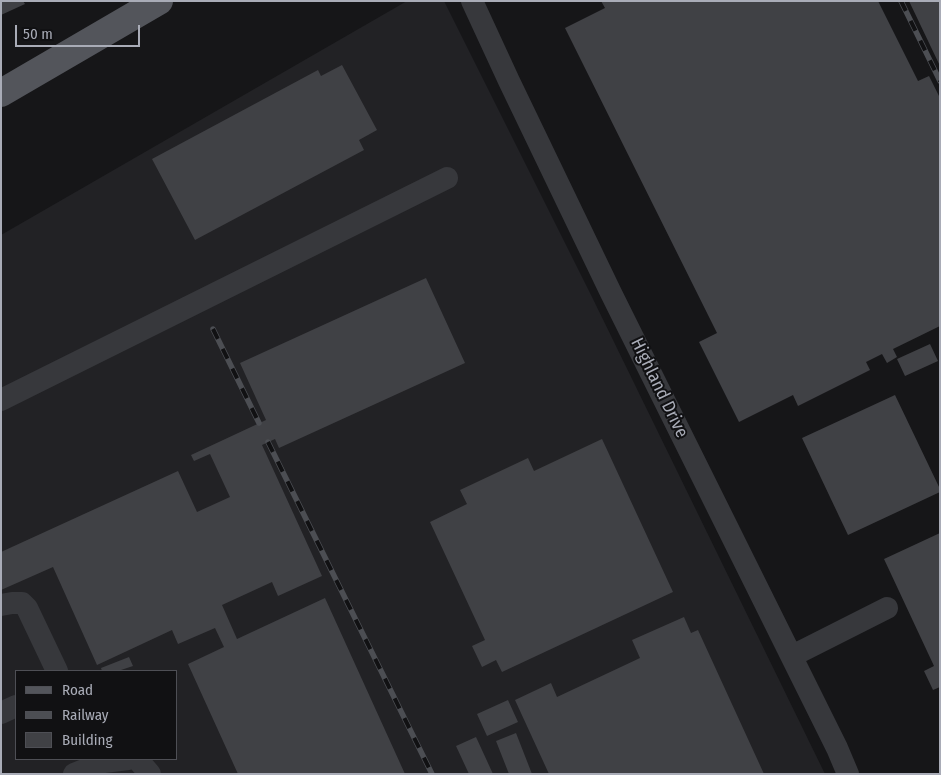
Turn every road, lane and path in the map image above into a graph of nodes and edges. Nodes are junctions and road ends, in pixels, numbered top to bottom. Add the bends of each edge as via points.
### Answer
1 (159, 1) edge
2 (472, 1) edge
3 (1, 93) edge
4 (446, 178) dead end
5 (1, 400) edge
6 (1, 605) edge
7 (887, 608) dead end
8 (792, 656) junction
9 (57, 670) edge
10 (15, 706) edge
11 (1, 713) edge
12 (103, 760) edge
13 (138, 760) edge
14 (74, 774) edge
15 (150, 774) edge
16 (848, 774) edge

1 - 3 main road
2 - 8 street, Highland Drive via 611,293
4 - 5 street
6 - 9 street via 22,603 27,608
7 - 8 street
8 - 16 street, Highland Drive
10 - 11 street
12 - 14 street
13 - 15 street

